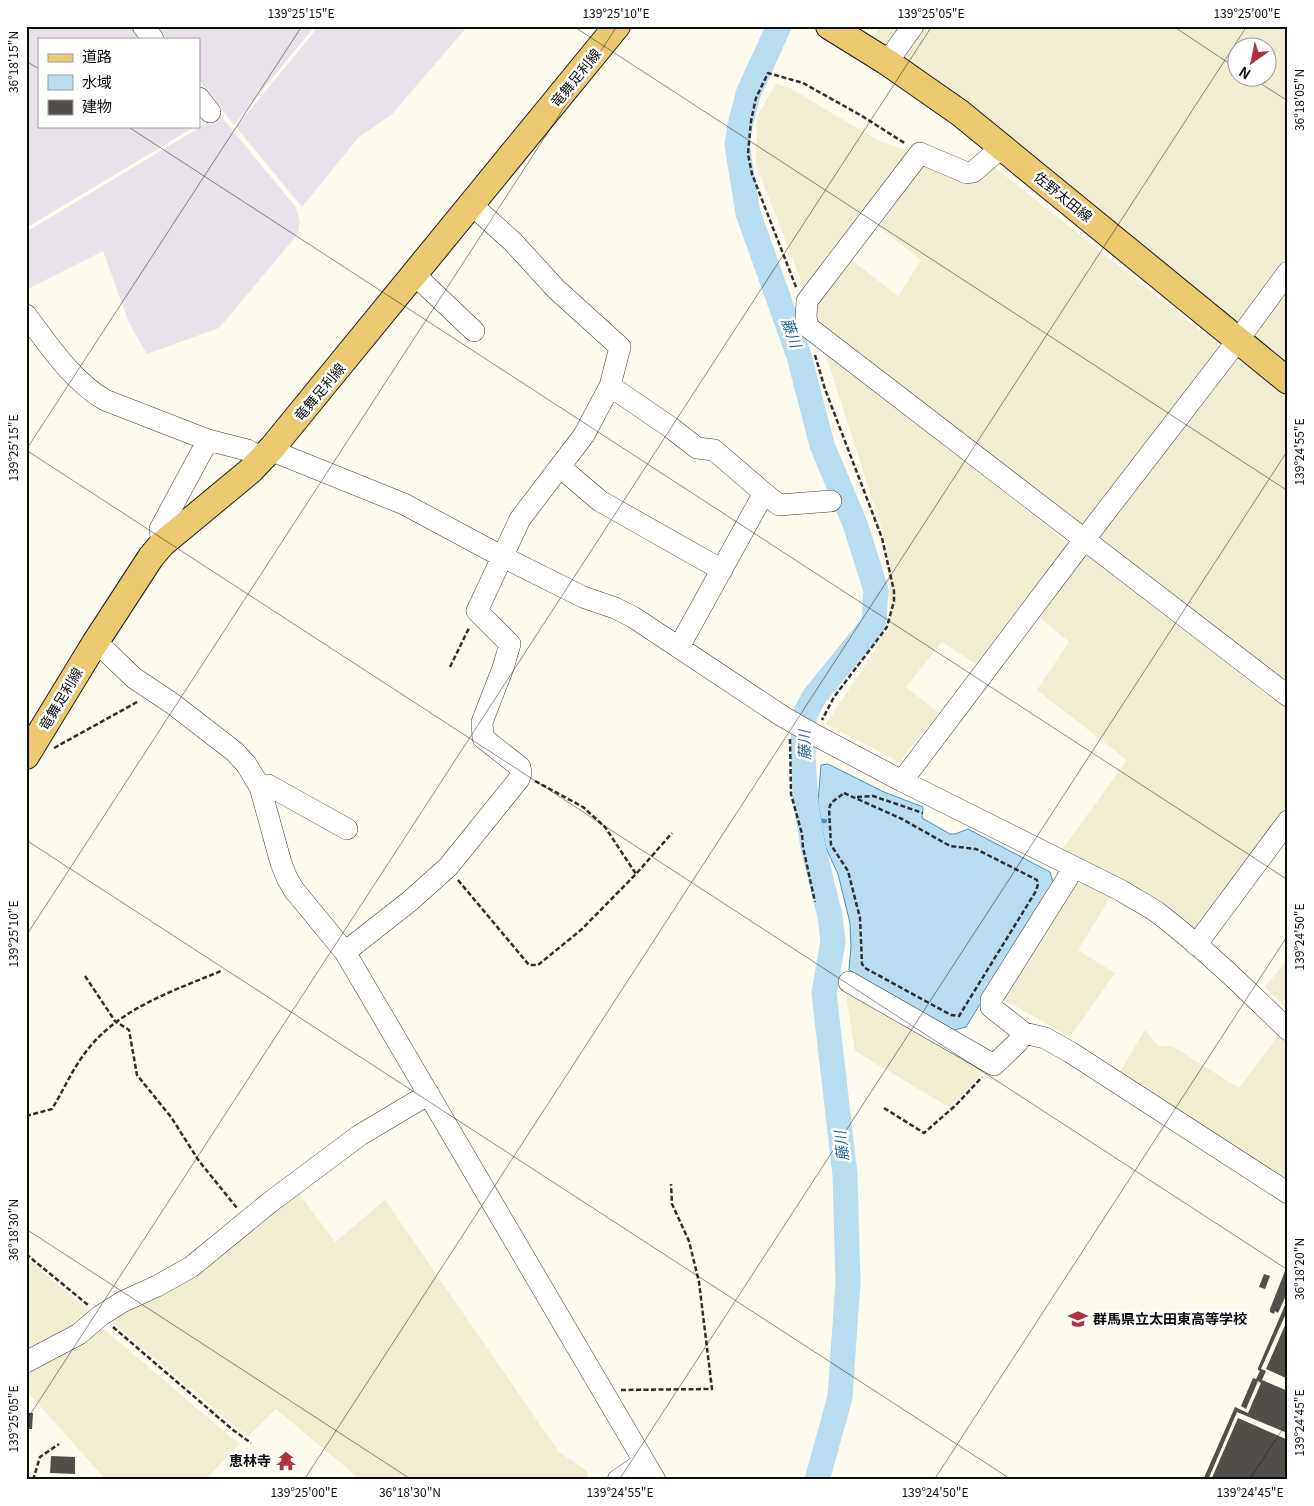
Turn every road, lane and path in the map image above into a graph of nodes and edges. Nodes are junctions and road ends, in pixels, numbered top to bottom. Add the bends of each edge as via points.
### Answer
1 (143, 26) edge
2 (617, 26) edge
3 (829, 26) edge
4 (913, 26) edge
5 (152, 38) edge
6 (887, 62) junction
7 (1002, 147) junction
8 (920, 153) junction
9 (472, 205) junction
10 (1288, 272) edge
11 (415, 275) junction
12 (807, 301) junction
13 (26, 315) edge
14 (808, 327) junction
15 (474, 331) dead end
16 (1238, 340) junction
17 (1288, 381) edge
18 (610, 386) junction
19 (208, 440) junction
20 (267, 453) junction
21 (560, 467) junction
22 (764, 493) junction
23 (830, 501) dead end
24 (1084, 540) junction
25 (162, 544) junction
26 (501, 556) junction
27 (722, 570) junction
28 (477, 611) junction
29 (95, 643) junction
30 (679, 647) junction
31 (450, 667) dead end
32 (149, 689) junction
33 (1288, 696) edge
34 (790, 721) junction
35 (813, 734) junction
36 (27, 754) edge
37 (521, 773) junction
38 (902, 781) junction
39 (259, 785) junction
40 (855, 797) junction
41 (929, 814) dead end
42 (1288, 821) edge
43 (346, 829) dead end
44 (672, 833) dead end
45 (1072, 866) junction
46 (448, 867) junction
47 (636, 874) junction
48 (815, 902) dead end
49 (1196, 945) junction
50 (345, 952) junction
51 (221, 972) dead end
52 (85, 976) dead end
53 (849, 982) dead end
54 (115, 1021) junction
55 (1288, 1030) edge
56 (1024, 1033) junction
57 (994, 1065) junction
58 (430, 1094) junction
59 (884, 1108) dead end
60 (26, 1116) edge
61 (671, 1184) dead end
62 (1288, 1192) edge
63 (247, 1221) junction
64 (26, 1254) edge
65 (100, 1316) junction
66 (26, 1362) edge
67 (602, 1390) junction
68 (251, 1443) dead end
69 (59, 1444) dead end
70 (649, 1471) edge
71 (33, 1480) edge
72 (618, 1480) edge

1 - 5 street
2 - 9 main road, 竜舞足利線
3 - 6 main road, 佐野太田線
4 - 6 street
6 - 7 main road, 佐野太田線
7 - 8 street via 974,172 967,174
7 - 16 main road, 佐野太田線
8 - 12 street
8 - 12 path via 803,83 768,73 756,98 748,154 752,174 797,291
9 - 11 main road, 竜舞足利線
9 - 18 street via 620,347
10 - 16 street
11 - 15 street
11 - 20 main road, 竜舞足利線
12 - 14 street
13 - 19 street via 95,394
14 - 24 street
14 - 35 path via 825,389 882,538 894,591 887,627 834,697
16 - 17 main road, 佐野太田線
16 - 24 street
18 - 21 street via 584,435
18 - 22 street via 697,448 714,450
19 - 20 street
19 - 25 street via 160,529
20 - 25 main road, 竜舞足利線
20 - 26 street via 280,454 404,504
21 - 26 street via 520,518
21 - 27 street via 600,501
22 - 23 street via 780,506
22 - 27 street
24 - 33 street
24 - 38 street
25 - 29 main road, 竜舞足利線
26 - 28 street
26 - 30 street via 582,597 633,617
27 - 30 street
28 - 31 path
28 - 37 street via 510,644 481,731 483,738 520,767
29 - 32 street
29 - 36 main road, 竜舞足利線
30 - 34 street
32 - 36 path via 140,701 48,752
32 - 39 street via 174,704 235,752
34 - 35 street
34 - 48 path via 791,794
35 - 38 street
37 - 46 street
37 - 47 path via 583,807 605,826
38 - 45 street
39 - 43 street via 268,785
39 - 50 street via 287,878
40 - 40 path via 950,846 976,849 1037,880 1036,892 959,1016 951,1015 862,964 860,918 848,871 831,845 829,809 831,803 844,793
40 - 41 path via 873,796
42 - 49 street
44 - 47 path
45 - 49 street via 1157,912
45 - 56 street via 991,1000 991,1007
46 - 47 path via 529,965 538,964 553,954
46 - 50 street
49 - 55 street
50 - 58 street
51 - 54 path via 168,993
52 - 54 path
53 - 57 street
54 - 60 path via 85,1053 52,1110
54 - 63 path via 129,1030 138,1075
56 - 57 street
56 - 62 street via 1045,1038 1070,1052
57 - 59 path via 924,1133
58 - 63 street via 360,1135
58 - 67 street
61 - 67 path via 672,1204 689,1241 699,1282 712,1389
63 - 65 street via 190,1267
64 - 65 path
65 - 66 street via 79,1334
65 - 68 path
67 - 70 street
69 - 71 path via 40,1457
70 - 72 street

